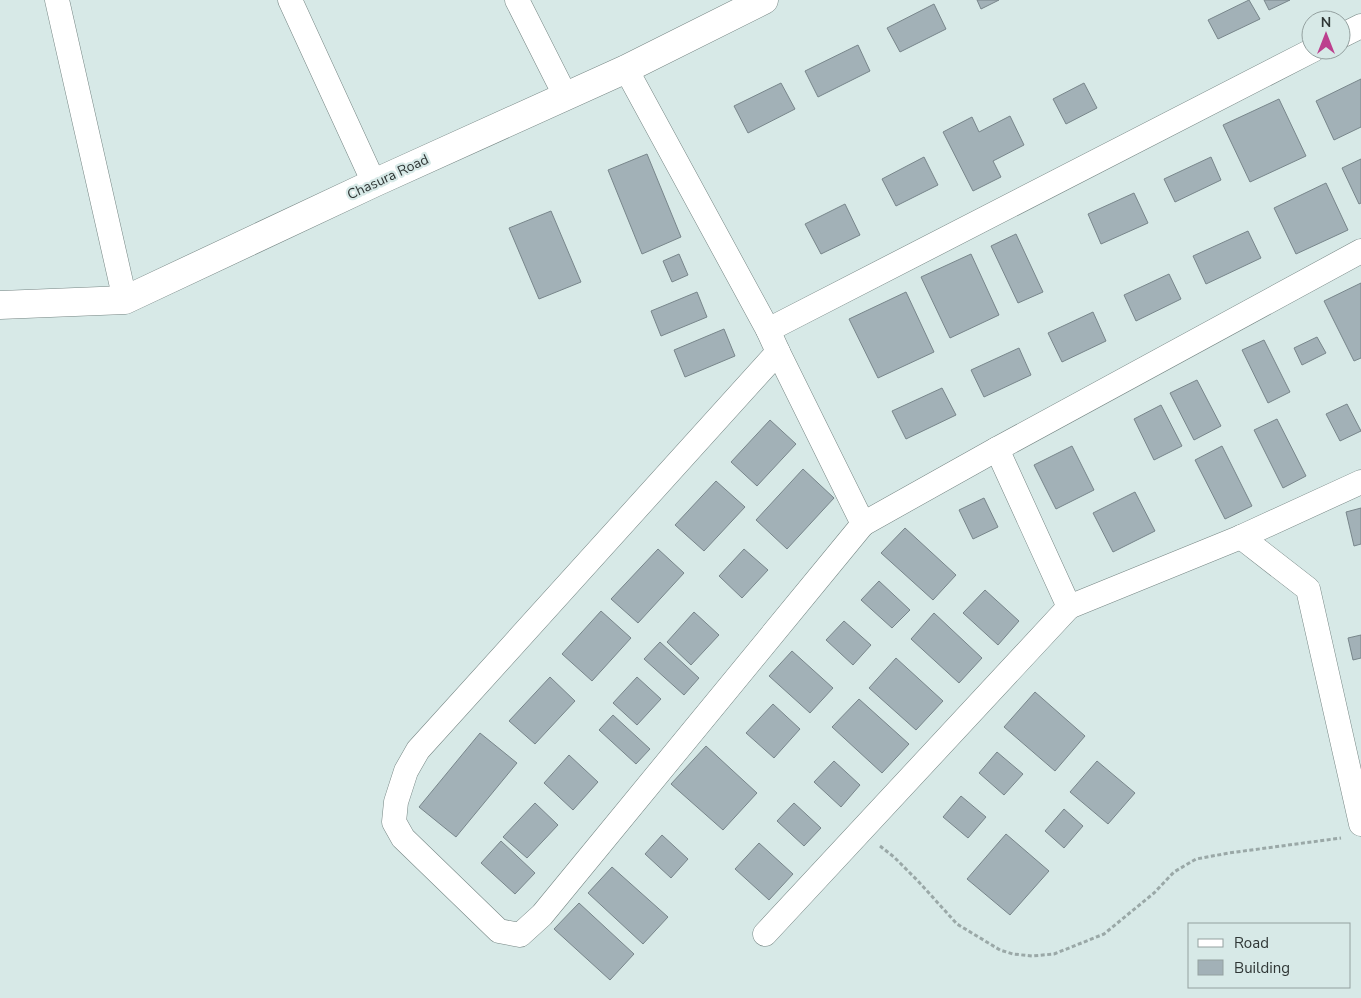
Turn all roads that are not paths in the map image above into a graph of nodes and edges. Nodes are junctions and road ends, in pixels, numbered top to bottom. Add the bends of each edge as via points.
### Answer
1 (57, 0) edge
2 (290, 0) edge
3 (517, 0) edge
4 (764, 0) edge
5 (729, 8) edge
6 (1301, 57) edge
7 (626, 69) junction
8 (565, 95) junction
9 (374, 183) junction
10 (1361, 251) edge
11 (125, 300) junction
12 (0, 305) edge
13 (768, 330) junction
14 (778, 352) junction
15 (997, 449) junction
16 (1361, 482) edge
17 (863, 524) junction
18 (1241, 537) junction
19 (1069, 607) junction
20 (1351, 831) edge
21 (765, 934) dead end

1 - 11 street
2 - 9 street
3 - 8 street
4 - 5 street, Chasura Road
5 - 7 street, Chasura Road
6 - 13 street
7 - 8 street, Chasura Road
7 - 13 street
8 - 9 street, Chasura Road
9 - 11 street, Chasura Road
10 - 15 street
11 - 12 street, Chasura Road
13 - 14 street
14 - 17 street
14 - 17 street via 418,750 406,771 396,802 394,822 403,838 498,931 520,934 549,908
15 - 17 street
15 - 19 street
16 - 18 street
18 - 19 street
18 - 20 street via 1308,589
19 - 21 street

